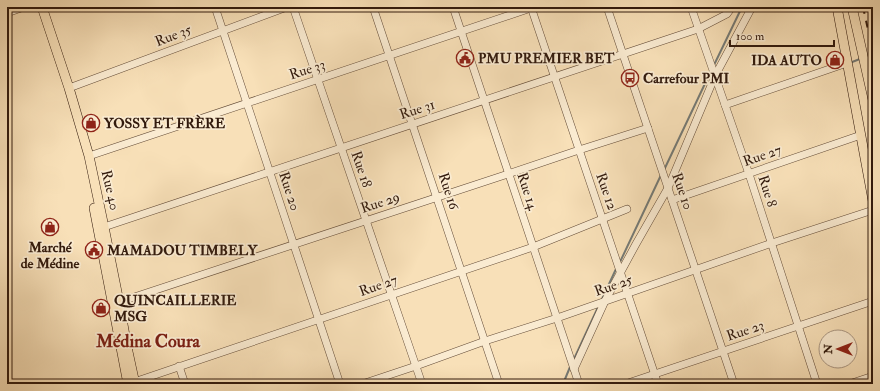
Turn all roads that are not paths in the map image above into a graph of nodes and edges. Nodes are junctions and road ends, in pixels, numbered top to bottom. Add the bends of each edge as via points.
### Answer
1 (24, 7) edge
2 (36, 7) edge
3 (42, 7) edge
4 (215, 7) edge
5 (287, 7) edge
6 (293, 7) edge
7 (374, 7) edge
8 (453, 7) edge
9 (532, 7) edge
10 (607, 7) edge
11 (691, 7) edge
12 (732, 7) edge
13 (752, 7) edge
14 (837, 7) edge
15 (852, 7) edge
16 (7, 13) edge
17 (698, 29) junction
18 (222, 30) junction
19 (461, 31) junction
20 (623, 54) junction
21 (389, 55) junction
22 (847, 63) junction
23 (715, 76) junction
24 (554, 77) junction
25 (318, 79) junction
26 (69, 88) junction
27 (484, 100) junction
28 (873, 100) edge
29 (246, 102) junction
30 (725, 105) junction
31 (412, 124) junction
32 (648, 128) junction
33 (861, 135) junction
34 (341, 148) junction
35 (579, 150) junction
36 (89, 156) junction
37 (270, 172) junction
38 (508, 174) junction
39 (749, 174) junction
40 (668, 188) junction
41 (437, 197) junction
42 (672, 200) junction
43 (873, 201) edge
44 (627, 209) dead end
45 (873, 210) edge
46 (602, 219) junction
47 (366, 220) junction
48 (104, 227) junction
49 (772, 243) junction
50 (294, 244) junction
51 (533, 247) junction
52 (696, 270) junction
53 (461, 271) junction
54 (620, 273) junction
55 (392, 294) junction
56 (627, 294) junction
57 (605, 301) junction
58 (873, 301) edge
59 (119, 302) junction
60 (557, 318) junction
61 (318, 319) junction
62 (798, 326) junction
63 (485, 341) junction
64 (723, 351) junction
65 (179, 366) junction
66 (416, 366) junction
67 (574, 369) junction
68 (654, 374) junction
69 (873, 376) edge
70 (7, 382) edge
71 (132, 383) edge
72 (13, 384) edge
73 (185, 384) edge
74 (340, 384) edge
75 (362, 384) edge
76 (422, 384) edge
77 (499, 384) edge
78 (579, 384) edge
79 (625, 384) edge
80 (658, 384) edge
81 (734, 384) edge
82 (817, 384) edge
83 (849, 384) edge

1 - 16 street
2 - 71 main road, Rue 40 via 83,158
3 - 26 main road, Rue 40
4 - 18 street, Rue 20
5 - 18 street, Rue 35
6 - 25 street, Rue 18
7 - 21 street, Rue 16
8 - 19 street, Rue 14
9 - 19 street, Rue 33
9 - 24 street, Rue 12
10 - 20 street, Rue 10
11 - 17 street, Rue 8
12 - 17 street, Rue 31 via 727,14
13 - 23 street
14 - 22 main road
15 - 28 main road
17 - 20 street, Rue 31
17 - 23 street, Rue 8
18 - 26 street, Rue 35
18 - 29 street, Rue 20
19 - 21 street, Rue 33
19 - 27 street, Rue 14
20 - 24 street, Rue 31
20 - 32 street, Rue 10
21 - 25 street, Rue 33
21 - 31 street, Rue 16
22 - 30 street
22 - 33 main road
23 - 30 street, Rue 8
23 - 40 street
24 - 27 street, Rue 31
24 - 35 street, Rue 12
25 - 29 street, Rue 33
25 - 34 street, Rue 18
26 - 36 main road, Rue 40
27 - 31 street, Rue 31
27 - 38 street, Rue 14
29 - 36 street, Rue 33
29 - 37 street, Rue 20
30 - 39 street, Rue 8
31 - 34 street, Rue 31
31 - 41 street, Rue 16
32 - 35 street, Rue 29
32 - 40 street, Rue 10
33 - 39 street, Rue 27
33 - 43 main road
34 - 37 street, Rue 31
34 - 47 street, Rue 18
35 - 38 street, Rue 29
35 - 46 street, Rue 12
36 - 48 main road, Rue 40
37 - 48 street, Rue 31
37 - 50 street, Rue 20
38 - 41 street, Rue 29
38 - 51 street, Rue 14
39 - 42 street, Rue 27
39 - 49 street, Rue 8
40 - 42 street, Rue 10
40 - 54 street
41 - 47 street, Rue 29
41 - 53 street, Rue 16
42 - 52 street, Rue 10
44 - 46 street, Rue 27
45 - 49 street, Rue 25
46 - 51 street, Rue 27
46 - 54 street, Rue 12
47 - 50 street, Rue 29
47 - 55 street, Rue 18
48 - 59 main road, Rue 40
49 - 52 street, Rue 25
49 - 62 street, Rue 8
50 - 59 street, Rue 29
50 - 61 street, Rue 20
51 - 53 street, Rue 27
51 - 60 street, Rue 14
52 - 56 street, Rue 25
52 - 64 street, Rue 10
53 - 55 street, Rue 27
53 - 63 street, Rue 16
54 - 56 street, Rue 12
54 - 57 street
55 - 61 street, Rue 27
55 - 66 street, Rue 18
56 - 57 street, Rue 25
56 - 68 street, Rue 12
57 - 60 street, Rue 25
57 - 67 street
58 - 62 street, Rue 23
59 - 71 main road, Rue 40
60 - 63 street, Rue 25
60 - 67 street, Rue 14
61 - 65 street, Rue 27
61 - 74 street, Rue 20
62 - 64 street, Rue 23
62 - 82 street, Rue 8
63 - 66 street, Rue 25
63 - 77 street, Rue 16
64 - 68 street, Rue 23
64 - 81 street, Rue 10
65 - 71 street, Rue 27
65 - 73 street
66 - 75 street, Rue 25
66 - 76 street, Rue 18
67 - 78 street, Rue 14
68 - 79 street, Rue 23
68 - 80 street, Rue 12
69 - 83 street
70 - 72 street

